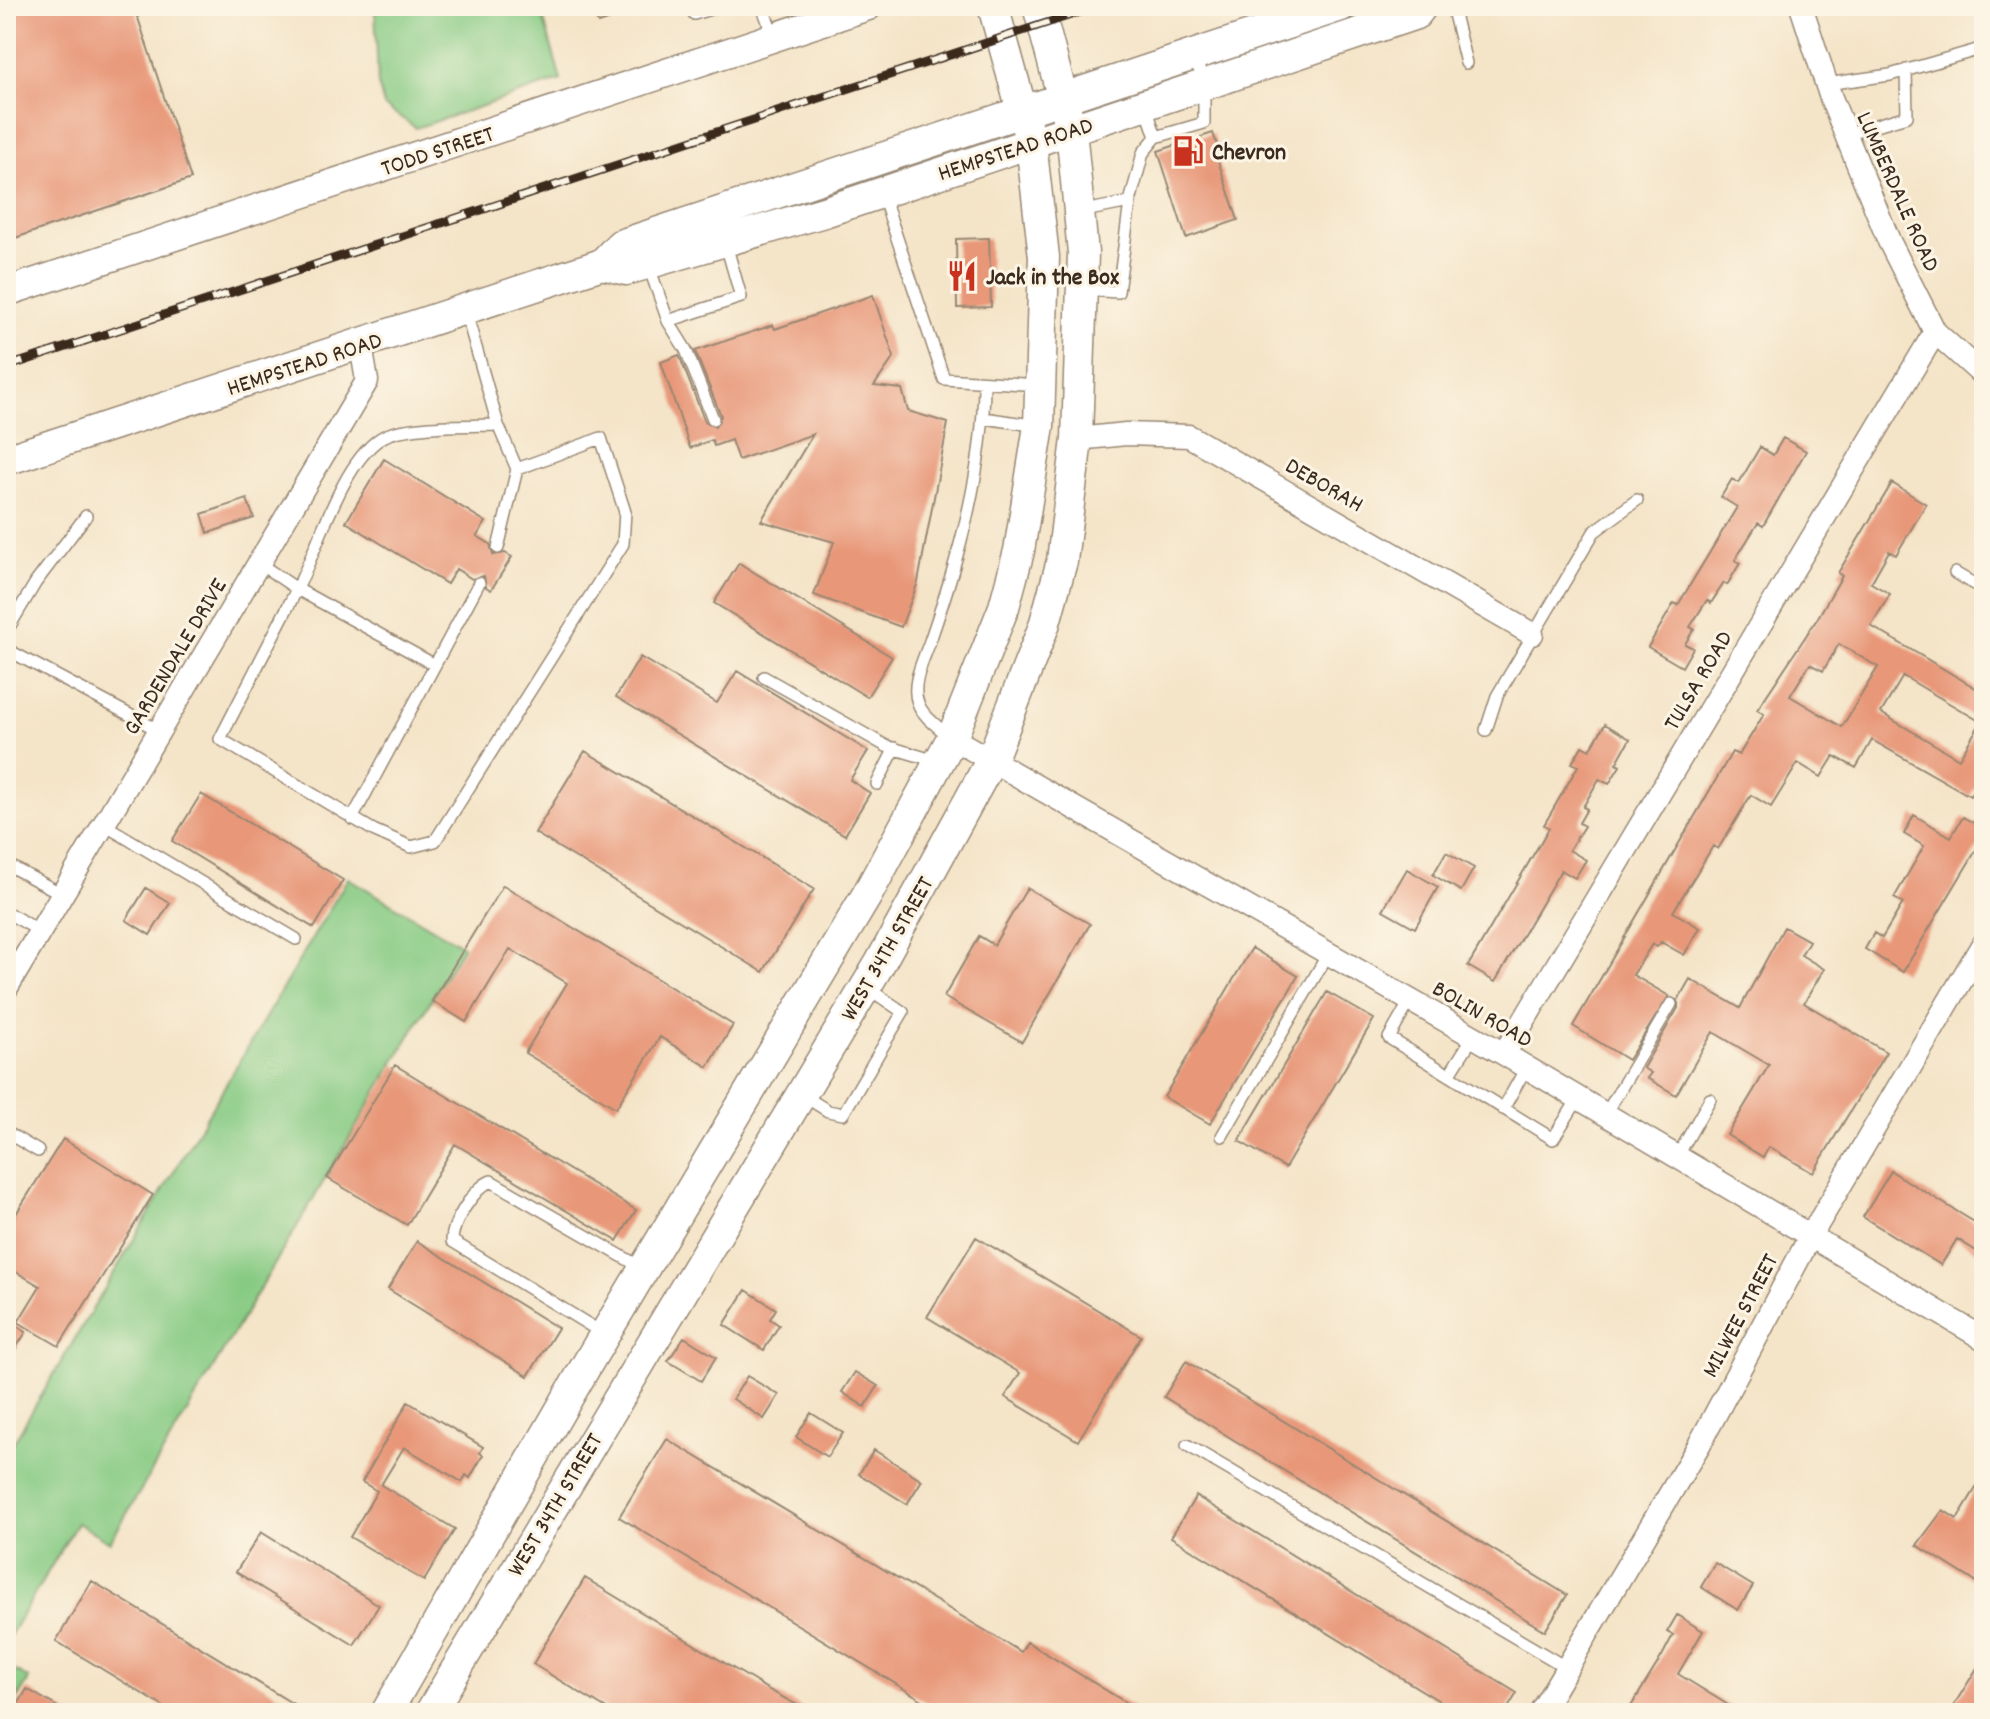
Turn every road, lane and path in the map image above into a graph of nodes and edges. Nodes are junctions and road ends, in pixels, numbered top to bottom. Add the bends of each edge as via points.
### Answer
1 (720, 6) edge
2 (762, 6) edge
3 (868, 6) edge
4 (993, 6) edge
5 (1038, 6) edge
6 (1341, 6) edge
7 (1422, 6) edge
8 (1452, 6) edge
9 (1801, 6) edge
10 (694, 14) dead end
11 (774, 37) junction
12 (1984, 48) edge
13 (1195, 55) junction
14 (1466, 63) dead end
15 (1906, 70) junction
16 (1136, 74) junction
17 (1826, 84) junction
18 (1204, 85) junction
19 (1065, 98) junction
20 (1145, 105) junction
21 (1023, 112) junction
22 (1071, 129) junction
23 (1845, 134) junction
24 (1156, 137) junction
25 (1031, 143) junction
26 (882, 193) junction
27 (1130, 202) junction
28 (1079, 212) junction
29 (725, 240) junction
30 (602, 264) junction
31 (648, 264) junction
32 (1082, 290) junction
33 (6, 292) edge
34 (465, 309) junction
35 (668, 321) junction
36 (1935, 332) junction
37 (361, 345) junction
38 (1984, 376) edge
39 (984, 382) junction
40 (1040, 385) junction
41 (984, 418) junction
42 (713, 419) dead end
43 (498, 425) junction
44 (1039, 426) junction
45 (1077, 439) junction
46 (6, 460) edge
47 (517, 469) junction
48 (1637, 500) dead end
49 (86, 516) dead end
50 (498, 548) dead end
51 (260, 564) junction
52 (1955, 573) dead end
53 (479, 583) dead end
54 (297, 589) junction
55 (1984, 590) edge
56 (6, 632) edge
57 (1532, 634) junction
58 (6, 649) edge
59 (433, 664) junction
60 (764, 677) dead end
61 (158, 730) junction
62 (1486, 730) dead end
63 (895, 748) junction
64 (946, 750) junction
65 (991, 761) junction
66 (877, 784) dead end
67 (352, 819) junction
68 (103, 824) junction
69 (6, 864) edge
70 (62, 894) junction
71 (6, 912) edge
72 (40, 931) junction
73 (296, 939) dead end
74 (1984, 942) edge
75 (1328, 954) junction
76 (8, 980) edge
77 (865, 987) junction
78 (1410, 1001) junction
79 (1671, 1004) dead end
80 (1473, 1037) junction
81 (776, 1050) junction
82 (1504, 1054) junction
83 (1526, 1068) junction
84 (1449, 1075) junction
85 (807, 1084) junction
86 (1578, 1099) junction
87 (1710, 1099) dead end
88 (1503, 1109) junction
89 (1605, 1115) junction
90 (6, 1132) edge
91 (1222, 1136) dead end
92 (38, 1151) dead end
93 (1676, 1158) junction
94 (1810, 1237) junction
95 (644, 1269) junction
96 (605, 1335) junction
97 (1984, 1339) edge
98 (1187, 1445) dead end
99 (487, 1540) junction
100 (521, 1559) junction
101 (1567, 1668) junction
102 (386, 1713) edge
103 (430, 1713) edge
104 (1540, 1713) edge

1 - 10 lane
2 - 11 lane
3 - 11 street, TODD STREET
4 - 21 main road, WEST 34TH STREET
5 - 19 main road, WEST 34TH STREET
6 - 13 main road, HEMPSTEAD ROAD
7 - 18 main road, HEMPSTEAD ROAD via 1416,14
8 - 14 lane
9 - 17 street, LUMBERDALE ROAD
11 - 33 street, TODD STREET
12 - 15 lane
13 - 16 main road, HEMPSTEAD ROAD
13 - 18 lane
15 - 17 lane
15 - 23 lane via 1907,116
16 - 19 main road, HEMPSTEAD ROAD
16 - 20 lane
17 - 23 street, LUMBERDALE ROAD
18 - 20 main road, HEMPSTEAD ROAD
18 - 24 lane via 1204,123
19 - 21 main road, HEMPSTEAD ROAD
19 - 22 main road, WEST 34TH STREET
20 - 22 main road, HEMPSTEAD ROAD
20 - 24 lane
21 - 25 main road, WEST 34TH STREET
21 - 30 main road, HEMPSTEAD ROAD via 620,245
22 - 25 main road, HEMPSTEAD ROAD
22 - 28 main road, WEST 34TH STREET
23 - 36 street, LUMBERDALE ROAD via 1889,241
24 - 27 lane via 1143,153
25 - 26 main road, HEMPSTEAD ROAD
25 - 40 main road, WEST 34TH STREET via 1044,257
26 - 29 main road, HEMPSTEAD ROAD
26 - 39 lane via 944,379
27 - 28 lane
27 - 32 lane via 1118,292
28 - 32 main road, WEST 34TH STREET
29 - 31 main road, HEMPSTEAD ROAD
29 - 35 lane via 741,297
30 - 31 main road, HEMPSTEAD ROAD via 626,270
30 - 34 main road, HEMPSTEAD ROAD
31 - 35 lane
32 - 45 main road, WEST 34TH STREET
34 - 37 main road, HEMPSTEAD ROAD
34 - 43 lane
35 - 42 lane via 686,350
36 - 38 street, LUMBERDALE ROAD
36 - 82 street, TULSA ROAD
37 - 46 main road, HEMPSTEAD ROAD
37 - 51 street, GARDENDALE DRIVE via 367,381
39 - 40 lane
39 - 41 lane
40 - 44 main road, WEST 34TH STREET
41 - 44 lane
41 - 64 lane via 950,582 916,683 917,702
43 - 47 lane
43 - 54 lane via 382,436 361,456 327,516 319,546
44 - 64 main road, WEST 34TH STREET via 1019,551 1004,607
45 - 57 street, DEBORAH via 1189,436
45 - 65 main road, WEST 34TH STREET via 1062,561 1044,626
47 - 50 lane
47 - 67 lane via 601,438 625,512 623,544 435,841 411,847
48 - 57 lane via 1594,532
49 - 56 lane
51 - 54 lane
51 - 61 street, GARDENDALE DRIVE
52 - 55 lane
53 - 59 lane
54 - 59 lane
54 - 67 lane via 220,739
57 - 62 lane via 1497,696
58 - 61 lane
59 - 67 lane
60 - 63 lane
61 - 68 street, GARDENDALE DRIVE
63 - 64 lane
63 - 66 lane
64 - 65 street, BOLIN ROAD
64 - 81 main road, WEST 34TH STREET
65 - 75 street, BOLIN ROAD
65 - 77 main road, WEST 34TH STREET
68 - 70 street, GARDENDALE DRIVE
68 - 73 lane
69 - 70 lane
70 - 72 street, GARDENDALE DRIVE
71 - 72 lane
72 - 76 street, GARDENDALE DRIVE
74 - 94 street, MILWEE STREET
75 - 78 street, BOLIN ROAD
75 - 91 lane
77 - 85 main road, WEST 34TH STREET
77 - 85 lane via 903,1012 881,1052 843,1114 828,1111
78 - 80 street, BOLIN ROAD
78 - 84 lane via 1389,1038
79 - 89 lane
80 - 82 street, BOLIN ROAD
80 - 84 lane
81 - 85 main road
81 - 95 main road, WEST 34TH STREET
82 - 83 street, BOLIN ROAD
83 - 86 street, BOLIN ROAD
83 - 88 lane
84 - 88 lane
85 - 100 main road, WEST 34TH STREET
86 - 88 lane via 1553,1139
86 - 89 street, BOLIN ROAD
87 - 93 lane
89 - 93 street, BOLIN ROAD
90 - 92 lane
93 - 94 street, BOLIN ROAD
94 - 97 street, BOLIN ROAD
94 - 101 street, MILWEE STREET via 1699,1445
95 - 96 main road, WEST 34TH STREET
95 - 96 lane via 491,1181 482,1184 452,1232 452,1241
96 - 99 main road, WEST 34TH STREET
98 - 101 lane
99 - 100 main road
99 - 102 main road, WEST 34TH STREET
100 - 103 main road, WEST 34TH STREET
101 - 104 street, MILWEE STREET

